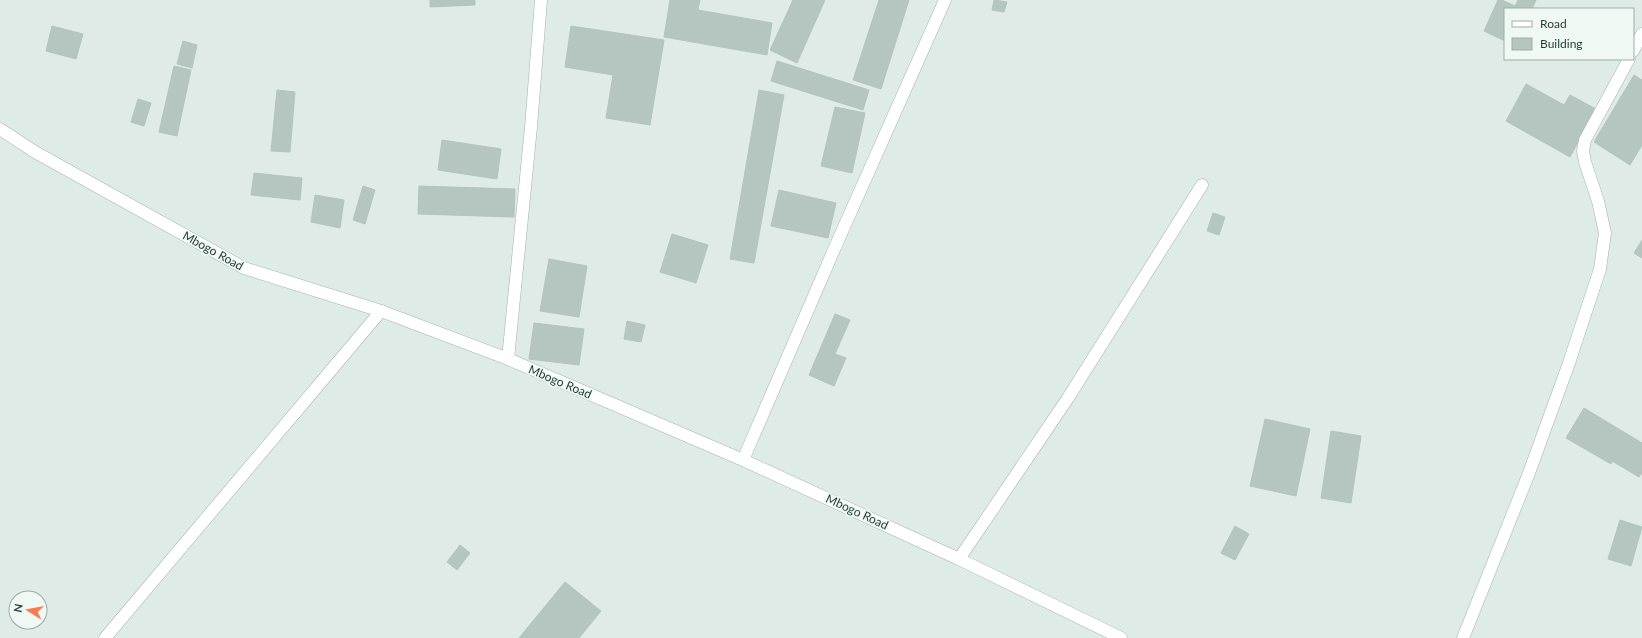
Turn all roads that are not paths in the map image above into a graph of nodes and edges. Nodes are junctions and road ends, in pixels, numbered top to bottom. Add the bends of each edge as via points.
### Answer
1 (540, 0) edge
2 (945, 0) edge
3 (1642, 34) edge
4 (1634, 49) edge
5 (1628, 60) edge
6 (0, 130) edge
7 (1202, 185) dead end
8 (381, 311) junction
9 (508, 359) junction
10 (743, 460) junction
11 (959, 559) junction
12 (105, 638) edge
13 (1121, 638) edge
14 (1463, 638) edge

1 - 9 street via 531,127
2 - 10 street
3 - 4 street
5 - 14 street via 1585,140 1583,151 1605,233 1600,269 1529,474
6 - 8 street, Mbogo Road via 244,268
7 - 11 street via 1068,398
8 - 9 street, Mbogo Road
8 - 12 street
9 - 10 street, Mbogo Road
10 - 11 street, Mbogo Road
11 - 13 street, Mbogo Road

